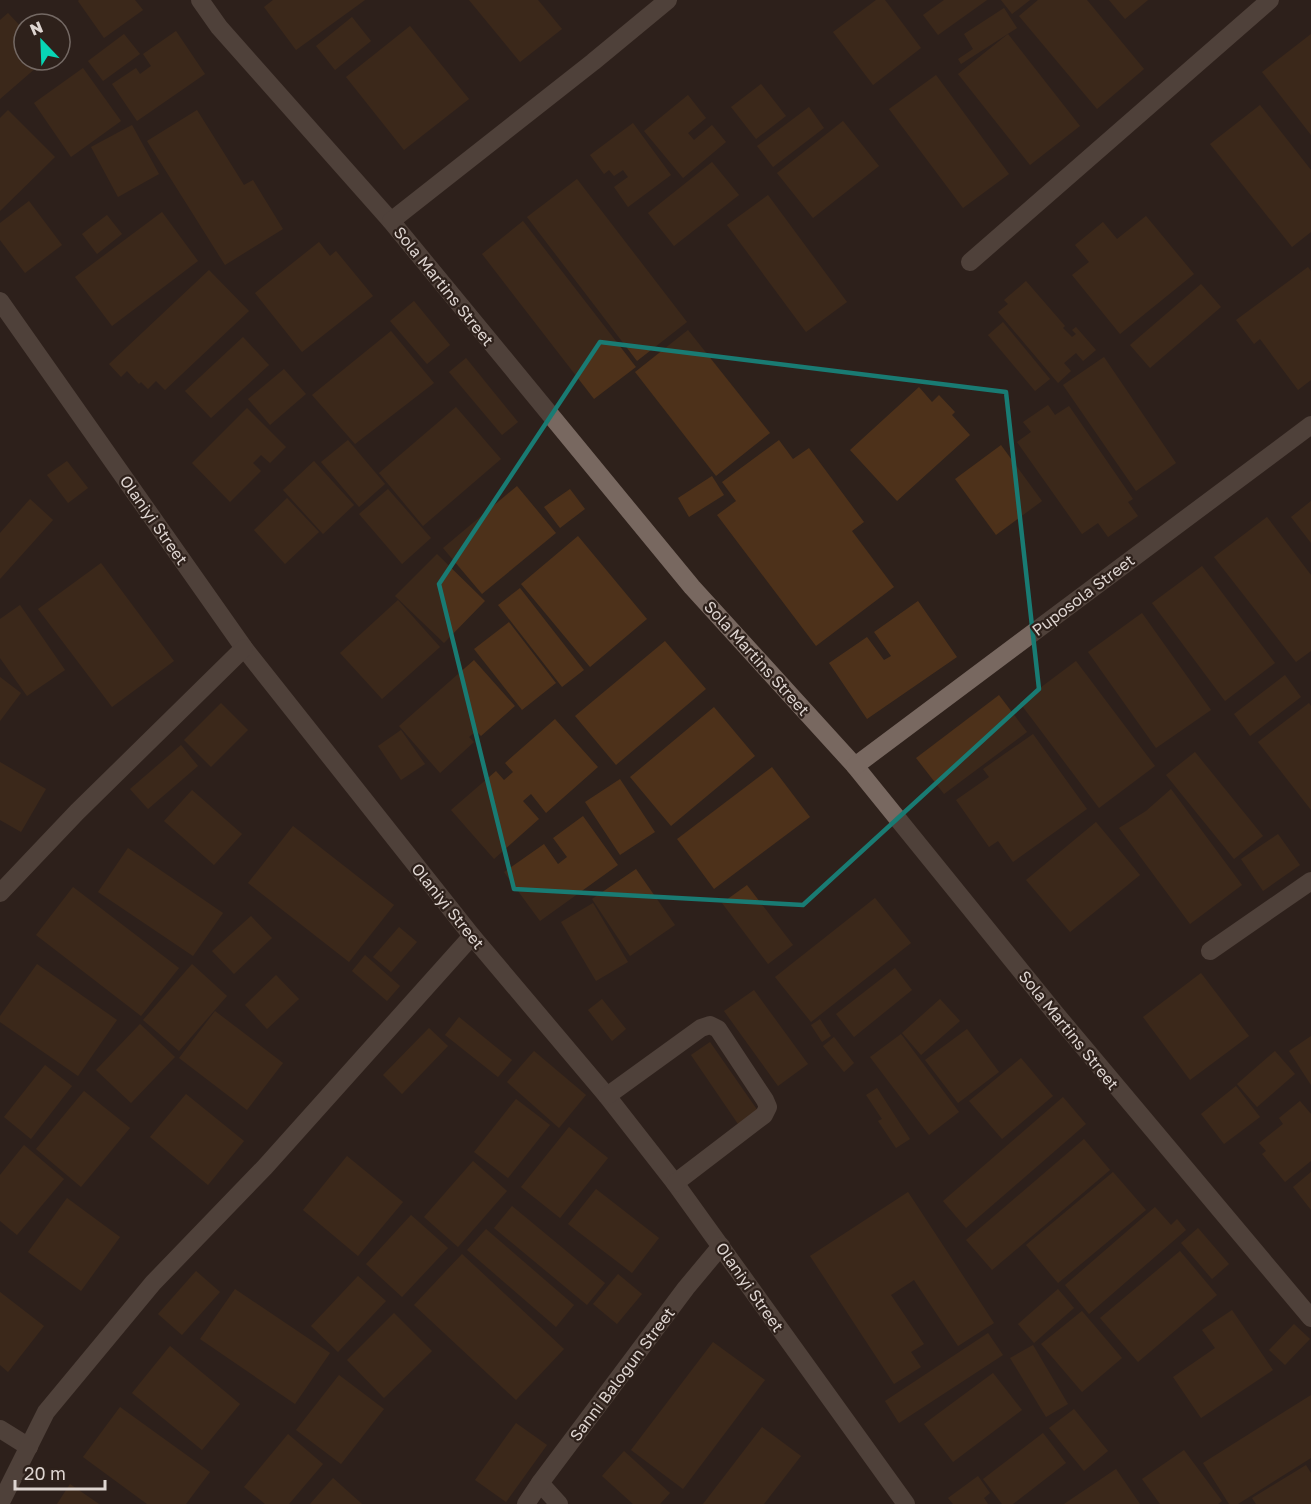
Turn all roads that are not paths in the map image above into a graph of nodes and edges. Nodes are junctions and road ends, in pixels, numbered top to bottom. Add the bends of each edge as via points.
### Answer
1 (200, 0) edge
2 (668, 0) edge
3 (1270, 0) edge
4 (391, 221) junction
5 (970, 262) dead end
6 (2, 308) edge
7 (1311, 425) edge
8 (244, 648) junction
9 (855, 766) junction
10 (1311, 881) edge
11 (0, 893) edge
12 (472, 936) junction
13 (1210, 951) dead end
14 (607, 1096) junction
15 (675, 1183) junction
16 (721, 1246) junction
17 (1311, 1318) edge
18 (0, 1429) edge
19 (29, 1447) junction
20 (540, 1483) junction
21 (0, 1504) edge
22 (526, 1504) edge
23 (559, 1504) edge
24 (906, 1504) edge

1 - 4 street, Sola Martins Street via 219,27
2 - 4 street
3 - 5 street
4 - 9 street, Sola Martins Street via 692,587
6 - 8 street, Olaniyi Street
7 - 9 street, Puposola Street
8 - 11 street
8 - 12 street, Olaniyi Street
9 - 17 street, Sola Martins Street via 1055,1013
10 - 13 street
12 - 14 street, Olaniyi Street
12 - 19 street via 266,1167 153,1283 46,1412
14 - 15 street, Olaniyi Street
14 - 15 street via 701,1028 710,1024 718,1029 768,1107
15 - 16 street, Olaniyi Street
16 - 20 street, Sanni Balogun Street
16 - 24 street, Olaniyi Street
18 - 19 street
19 - 21 street
20 - 22 street, Sanni Balogun Street
20 - 23 street

